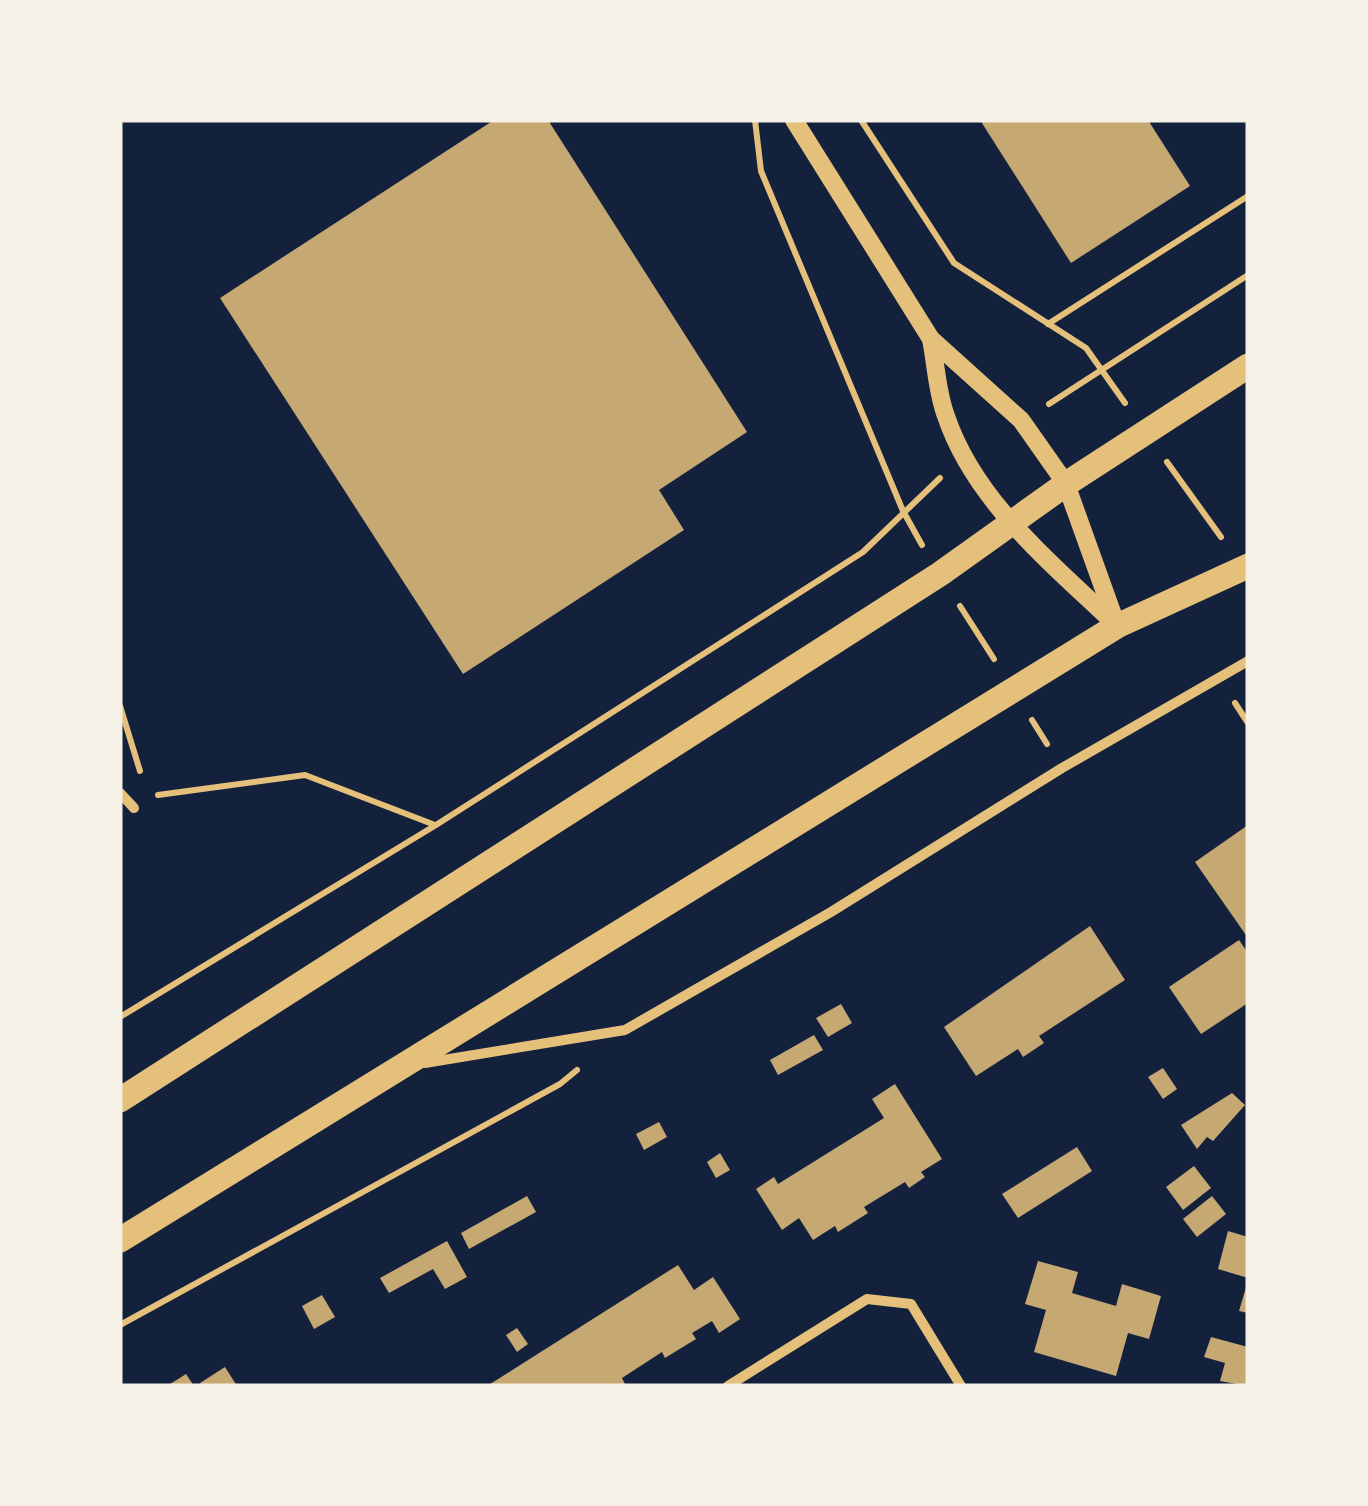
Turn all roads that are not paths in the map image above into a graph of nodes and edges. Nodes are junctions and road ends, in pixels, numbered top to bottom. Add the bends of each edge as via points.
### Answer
1 (794, 120) edge
2 (931, 340) junction
3 (1248, 366) edge
4 (1066, 484) junction
5 (1010, 523) junction
6 (1246, 567) edge
7 (1117, 626) junction
8 (1248, 661) edge
9 (120, 793) edge
10 (134, 808) road end
11 (394, 1068) junction
12 (120, 1100) edge
13 (120, 1240) edge
14 (728, 1386) edge
15 (961, 1386) edge

1 - 2 street
2 - 4 street via 1021,420
2 - 5 street via 946,417
3 - 4 main road
4 - 5 main road
4 - 7 street
5 - 7 street
5 - 12 main road
6 - 7 main road
7 - 11 main road
8 - 11 street via 625,1030
9 - 10 street
11 - 13 main road
14 - 15 street via 867,1299 911,1304

